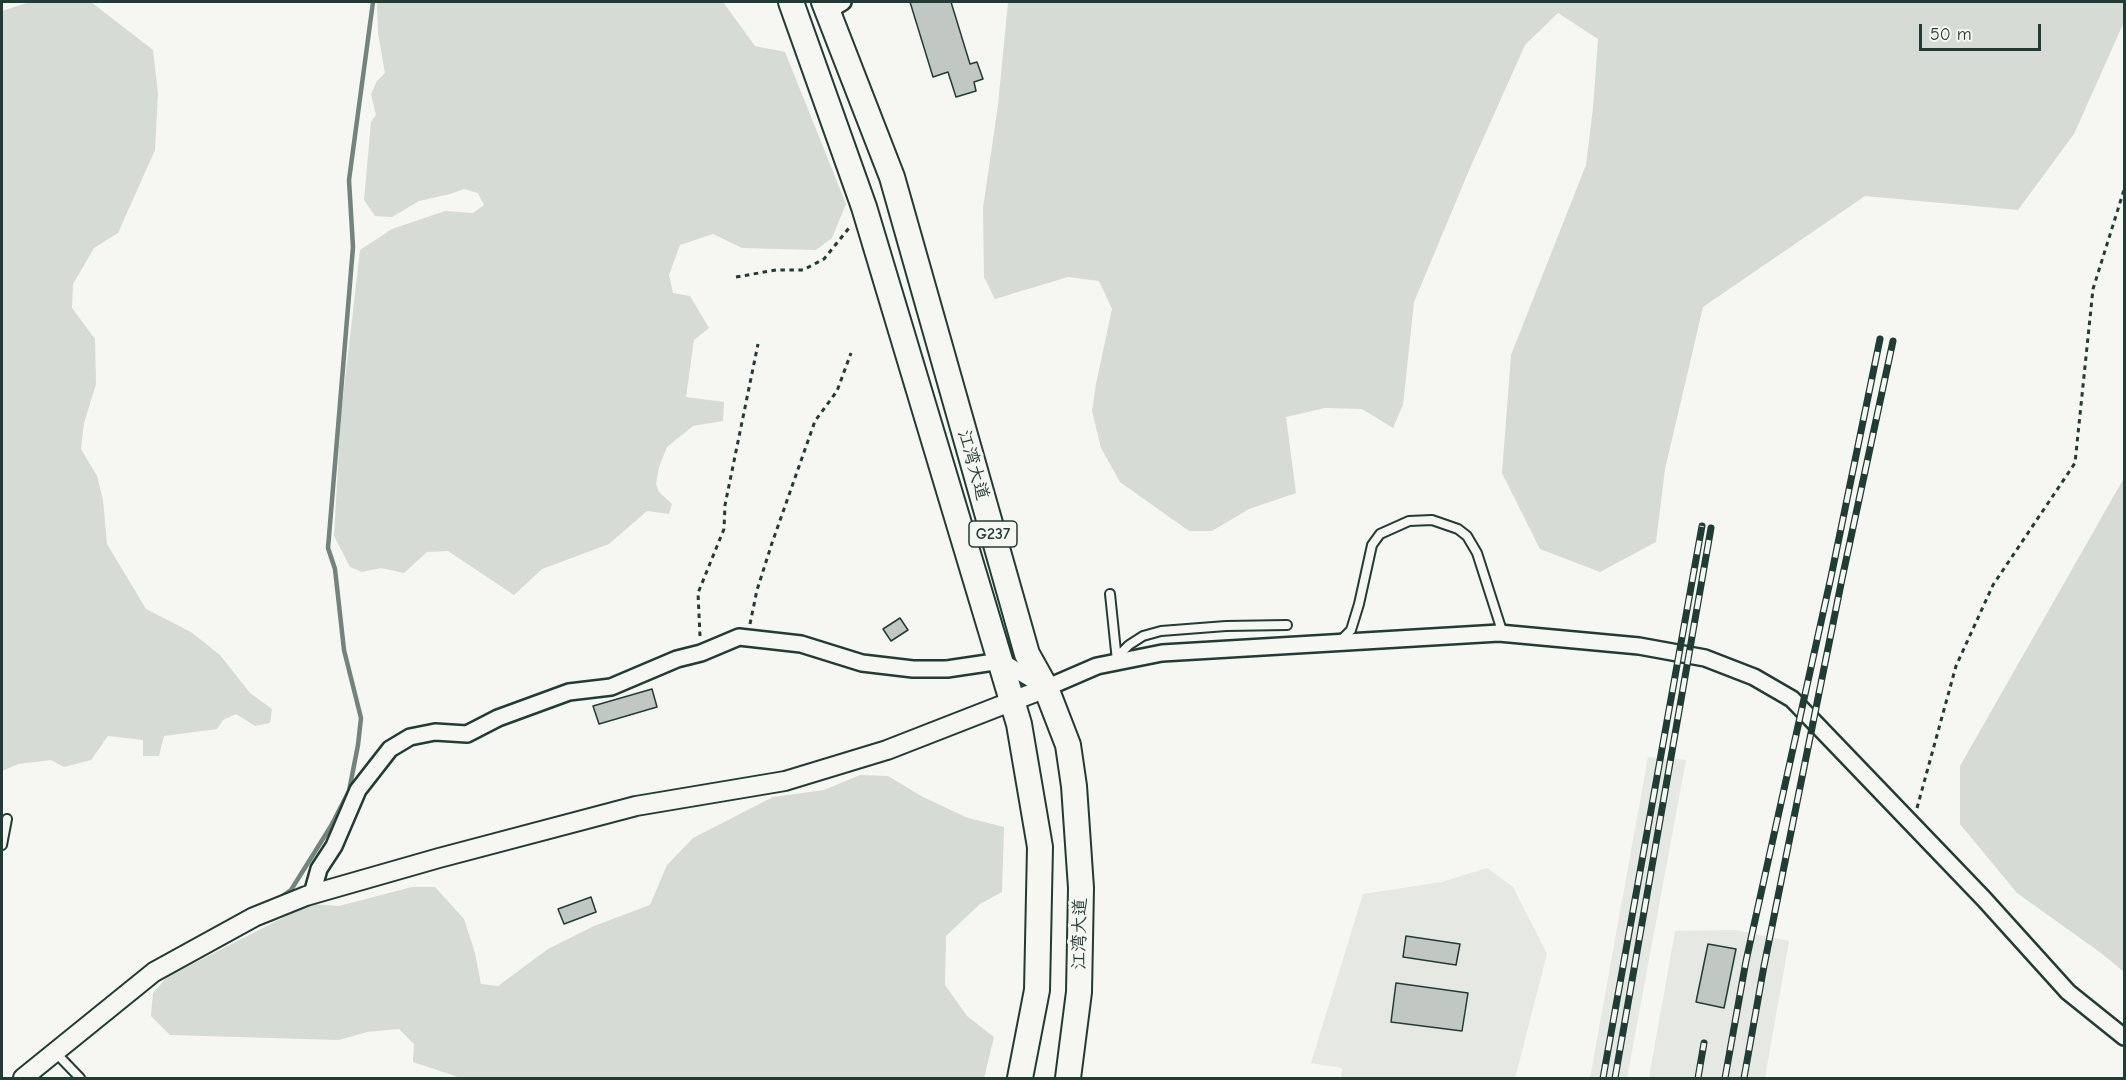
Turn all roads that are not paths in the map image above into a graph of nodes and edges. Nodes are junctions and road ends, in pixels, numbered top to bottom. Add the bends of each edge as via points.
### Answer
1 (791, 2) edge
2 (831, 4) edge
3 (1110, 594) dead end
4 (1287, 625) dead end
5 (1503, 634) junction
6 (1339, 643) junction
7 (1001, 661) junction
8 (1117, 662) junction
9 (1046, 688) junction
10 (1012, 701) junction
11 (7, 819) dead end
12 (2, 844) edge
13 (312, 894) junction
14 (2124, 1037) edge
15 (55, 1052) junction
16 (23, 1078) edge
17 (80, 1078) edge
18 (1020, 1078) edge
19 (1068, 1078) edge

1 - 7 highway, 江湾大道 / G237 via 864,207
2 - 9 highway, 江湾大道 / G237 via 892,177 1027,654
3 - 8 lane
4 - 8 lane via 1161,631 1129,645
5 - 6 street
5 - 6 lane via 1477,553 1467,536 1432,520 1409,521 1380,534 1372,545 1351,630
5 - 14 street via 1639,646 1705,658 1754,676 1792,699 2068,992
6 - 8 street via 1162,653
7 - 9 street
7 - 10 highway, 江湾大道 / G237
7 - 13 street via 947,669 913,669 862,663 801,644 739,637 611,687 569,692 467,734 435,732 410,737 390,749 358,790 334,846 319,869
8 - 9 street via 1097,666
9 - 10 street
9 - 19 highway, 江湾大道 / G237 via 1068,745 1081,888 1079,992
10 - 13 street via 887,750 785,781 636,806
10 - 18 highway, 江湾大道 / G237 via 1040,847 1037,990
11 - 12 lane
13 - 15 street via 254,917 154,972
15 - 16 street
15 - 17 lane

